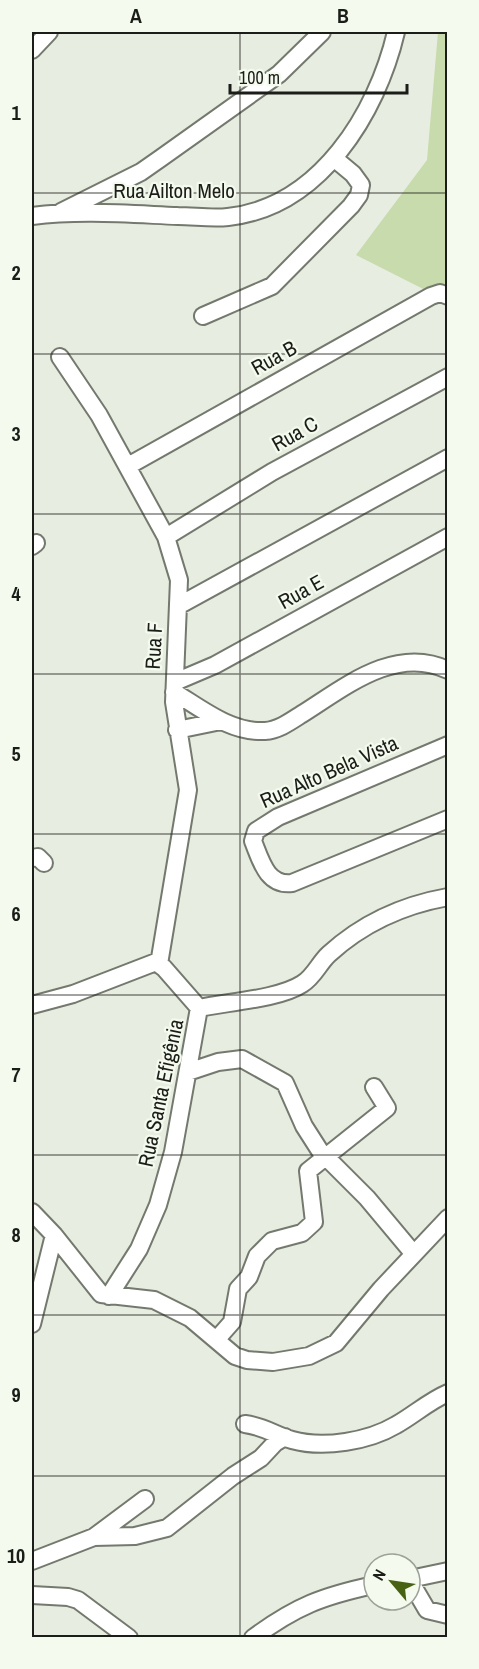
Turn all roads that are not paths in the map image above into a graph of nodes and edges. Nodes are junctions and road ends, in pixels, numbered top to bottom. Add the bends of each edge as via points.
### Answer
1 (49, 32) edge
2 (322, 32) edge
3 (396, 32) edge
4 (32, 51) edge
5 (335, 159) junction
6 (60, 213) junction
7 (32, 216) edge
8 (445, 295) edge
9 (202, 316) dead end
10 (60, 357) dead end
11 (447, 377) edge
12 (447, 458) edge
13 (128, 466) junction
14 (166, 537) junction
15 (447, 537) edge
16 (178, 606) junction
17 (447, 670) edge
18 (174, 687) junction
19 (221, 721) junction
20 (177, 730) junction
21 (447, 746) edge
22 (447, 819) edge
23 (447, 897) edge
24 (159, 963) junction
25 (32, 1005) edge
26 (199, 1008) junction
27 (188, 1072) junction
28 (374, 1087) dead end
29 (327, 1158) junction
30 (32, 1212) edge
31 (447, 1218) edge
32 (54, 1235) junction
33 (413, 1253) junction
34 (109, 1296) junction
35 (32, 1324) edge
36 (217, 1339) junction
37 (447, 1393) edge
38 (245, 1424) dead end
39 (285, 1437) junction
40 (145, 1499) dead end
41 (94, 1537) junction
42 (32, 1561) edge
43 (447, 1571) edge
44 (422, 1577) edge
45 (362, 1588) edge
46 (32, 1595) edge
47 (422, 1601) edge
48 (447, 1615) edge
49 (129, 1638) edge
50 (253, 1638) edge

1 - 4 street
2 - 6 street via 279,74 141,172
3 - 5 street, Rua Ailton Melo via 391,55 368,105
5 - 6 street, Rua Ailton Melo via 290,195 244,214 228,217
5 - 9 street via 361,185 351,206 272,286
6 - 7 street, Rua Ailton Melo
8 - 13 street, Rua B via 431,296
10 - 13 street, Rua F
11 - 14 street, Rua C via 273,472
12 - 16 street
13 - 14 street, Rua F
14 - 16 street, Rua F via 179,580
15 - 18 street, Rua E
16 - 18 street, Rua F
17 - 19 street via 427,662 394,663 273,730 250,730
18 - 19 street
18 - 20 street, Rua F
19 - 20 street
20 - 24 street, Rua F via 188,790
21 - 22 street, Rua Alto Bela Vista via 278,817 256,831 253,842 272,879 278,884 292,883
23 - 26 street via 390,913 364,928 294,988
24 - 25 street
24 - 26 street, Rua Santa Efigênia
26 - 27 street, Rua Santa Efigênia
27 - 29 street via 242,1059 285,1083 304,1126
27 - 34 street, Rua Santa Efigênia via 158,1205 139,1249
28 - 29 street via 387,1108
29 - 33 street via 381,1213
29 - 36 street via 308,1171 314,1222 302,1233 272,1241 257,1256 249,1277 238,1289 232,1322
30 - 32 street
31 - 33 street
32 - 34 street via 98,1291
32 - 35 street
33 - 36 street via 347,1333 324,1350 292,1359 256,1361 235,1356
34 - 36 street via 154,1300 190,1318
37 - 39 street via 396,1425 369,1436 330,1442
38 - 39 street
39 - 41 street via 166,1528 143,1535
40 - 41 street
41 - 42 street
43 - 44 street
45 - 50 street via 296,1608
46 - 49 street via 78,1600
47 - 48 street via 427,1610

